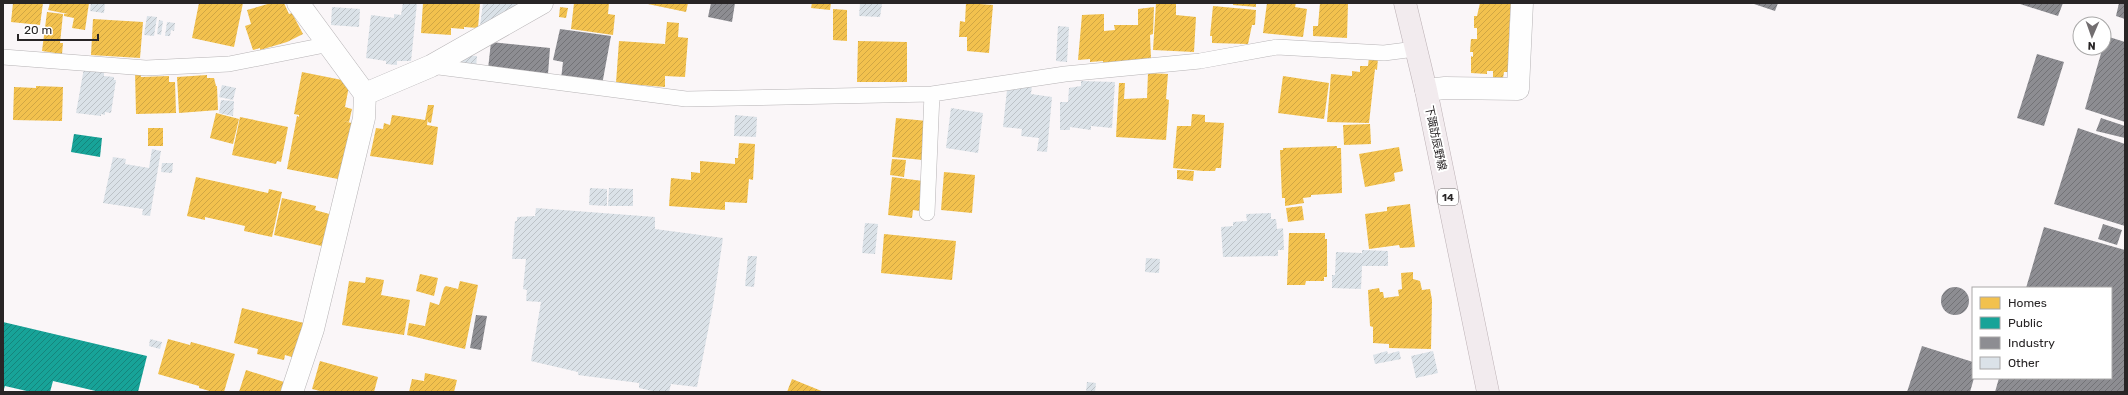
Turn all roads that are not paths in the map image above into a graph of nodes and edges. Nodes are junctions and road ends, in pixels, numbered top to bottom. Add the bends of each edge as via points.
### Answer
1 (298, 3) edge
2 (542, 3) edge
3 (1405, 3) edge
4 (1522, 3) edge
5 (330, 44) junction
6 (1415, 49) junction
7 (3, 56) edge
8 (431, 66) junction
9 (1426, 90) junction
10 (365, 94) junction
11 (932, 94) junction
12 (928, 213) dead end
13 (292, 392) edge
14 (1488, 392) edge

1 - 5 street
2 - 8 street
3 - 6 main road, 下諏訪辰野線 / 14
4 - 9 street via 1518,89
5 - 7 lane via 229,64 146,68
5 - 10 street
6 - 9 main road, 下諏訪辰野線 / 14
6 - 11 lane via 1384,53 1278,47 1200,61 1065,74
8 - 10 street
8 - 11 lane via 686,100
9 - 14 main road, 下諏訪辰野線 / 14
10 - 13 street via 364,118 313,329
11 - 12 lane

